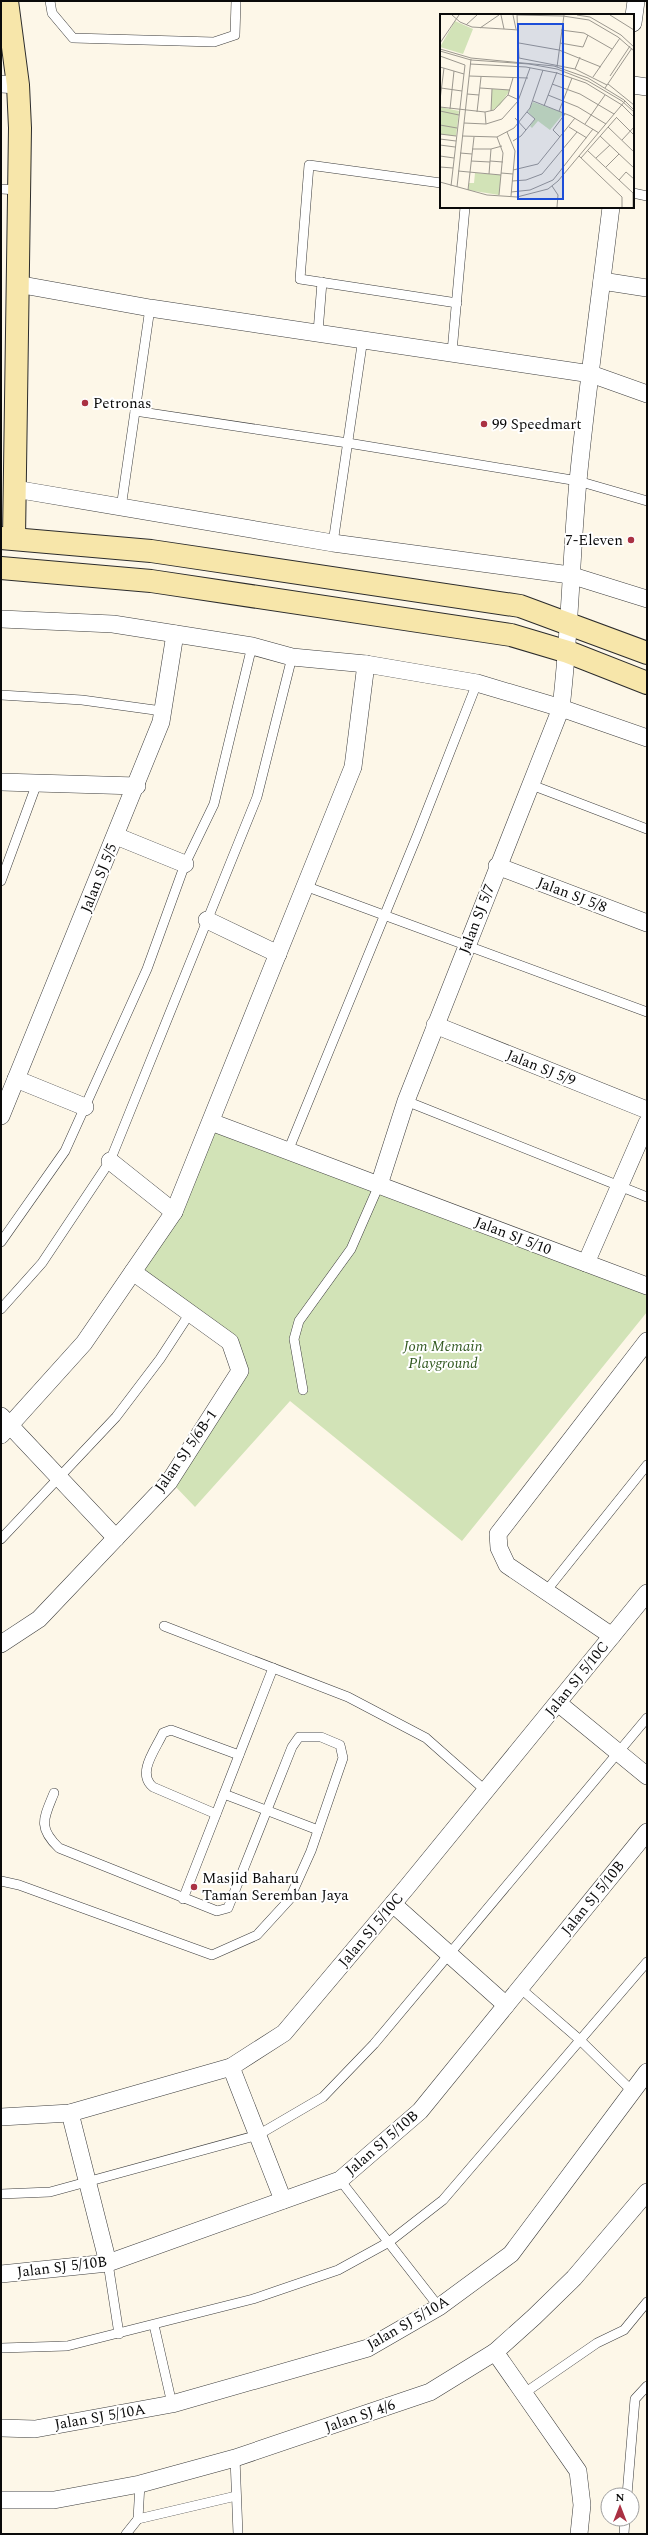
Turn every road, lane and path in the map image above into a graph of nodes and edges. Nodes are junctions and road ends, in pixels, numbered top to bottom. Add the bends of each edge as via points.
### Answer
1 (7, 1) edge
2 (50, 1) edge
3 (236, 1) edge
4 (636, 1) edge
5 (634, 16) edge
6 (10, 84) edge
7 (634, 85) edge
8 (647, 87) edge
9 (440, 183) edge
10 (10, 189) edge
11 (634, 193) edge
12 (647, 196) edge
13 (465, 208) edge
14 (611, 208) edge
15 (602, 281) junction
16 (322, 282) junction
17 (17, 284) junction
18 (647, 288) edge
19 (457, 303) junction
20 (150, 308) junction
21 (318, 332) junction
22 (363, 338) junction
23 (452, 352) junction
24 (591, 374) junction
25 (647, 394) edge
26 (135, 411) junction
27 (348, 443) junction
28 (578, 481) junction
29 (15, 489) junction
30 (647, 501) edge
31 (121, 508) junction
32 (8, 538) edge
33 (332, 543) junction
34 (1, 568) edge
35 (570, 575) junction
36 (647, 599) edge
37 (1, 618) edge
38 (568, 623) junction
39 (175, 634) junction
40 (252, 646) junction
41 (568, 652) junction
42 (647, 653) edge
43 (292, 656) junction
44 (366, 664) junction
45 (477, 683) junction
46 (647, 683) edge
47 (1, 696) edge
48 (561, 708) junction
49 (162, 710) junction
50 (647, 738) edge
51 (1, 782) edge
52 (37, 783) junction
53 (529, 784) junction
54 (137, 786) junction
55 (647, 829) edge
56 (116, 836) junction
57 (185, 864) junction
58 (497, 866) junction
59 (1, 881) edge
60 (305, 886) junction
61 (383, 915) junction
62 (207, 920) junction
63 (647, 923) edge
64 (466, 946) junction
65 (278, 954) junction
66 (647, 1012) edge
67 (435, 1026) junction
68 (16, 1079) junction
69 (406, 1101) junction
70 (3, 1105) edge
71 (85, 1107) junction
72 (647, 1110) edge
73 (210, 1122) junction
74 (647, 1123) edge
75 (288, 1151) junction
76 (110, 1161) junction
77 (379, 1185) junction
78 (620, 1186) junction
79 (647, 1197) edge
80 (174, 1212) junction
81 (1, 1242) edge
82 (586, 1263) junction
83 (133, 1272) junction
84 (647, 1286) edge
85 (1, 1309) edge
86 (190, 1313) junction
87 (647, 1341) edge
88 (303, 1390) dead end
89 (4, 1425) edge
90 (647, 1465) edge
91 (60, 1479) junction
92 (116, 1538) junction
93 (1, 1539) edge
94 (547, 1590) junction
95 (647, 1593) edge
96 (164, 1626) dead end
97 (612, 1636) junction
98 (1, 1644) edge
99 (273, 1668) junction
100 (558, 1703) junction
101 (647, 1718) edge
102 (618, 1752) junction
103 (239, 1755) junction
104 (647, 1776) edge
105 (486, 1791) junction
106 (54, 1793) dead end
107 (224, 1794) junction
108 (267, 1810) junction
109 (216, 1814) junction
110 (318, 1830) junction
111 (647, 1832) edge
112 (1, 1881) edge
113 (183, 1899) junction
114 (393, 1904) junction
115 (449, 1954) junction
116 (647, 1962) edge
117 (520, 1988) junction
118 (506, 2005) junction
119 (580, 2040) junction
120 (231, 2067) junction
121 (647, 2072) edge
122 (632, 2091) junction
123 (70, 2113) junction
124 (1, 2117) edge
125 (258, 2135) junction
126 (340, 2180) junction
127 (87, 2182) junction
128 (647, 2192) edge
129 (1, 2194) edge
130 (283, 2200) junction
131 (389, 2242) junction
132 (108, 2263) junction
133 (1, 2274) edge
134 (647, 2302) edge
135 (439, 2307) junction
136 (154, 2325) junction
137 (119, 2334) junction
138 (1, 2348) edge
139 (495, 2352) junction
140 (647, 2386) edge
141 (524, 2394) junction
142 (172, 2404) junction
143 (1, 2428) edge
144 (235, 2458) junction
145 (140, 2484) junction
146 (628, 2487) edge
147 (236, 2496) junction
148 (1, 2500) edge
149 (138, 2519) junction
150 (126, 2534) edge
151 (238, 2534) edge
152 (579, 2534) edge

1 - 6 street
2 - 3 lane via 52,13 73,38 214,42 235,35
4 - 5 street
6 - 10 street
7 - 8 street
9 - 16 lane via 309,165 300,279
10 - 17 street
11 - 12 lane
13 - 19 lane
14 - 15 street, Jalan SJ 5/7
15 - 18 street
15 - 24 street, Jalan SJ 5/7
16 - 19 lane
16 - 21 lane
17 - 20 street
17 - 29 street
19 - 23 lane
20 - 21 street
20 - 26 lane
21 - 22 street
22 - 23 street
22 - 27 lane
23 - 24 street
24 - 25 street
24 - 28 street, Jalan SJ 5/7
26 - 27 lane
26 - 31 lane
27 - 28 lane
27 - 33 lane
28 - 30 lane
28 - 35 street, Jalan SJ 5/7
29 - 31 street
29 - 32 street
31 - 33 street
32 - 38 street via 151,551 422,591 520,606
33 - 35 street
34 - 41 street via 151,581 276,599 511,634
35 - 36 street
35 - 38 street, Jalan SJ 5/7
37 - 39 street via 113,624
38 - 41 street, Jalan SJ 5/7
38 - 42 street
39 - 40 street
39 - 49 street, Jalan SJ 5/5
40 - 43 street
40 - 57 lane via 214,804
41 - 46 street
41 - 48 street, Jalan SJ 5/7
43 - 44 street
43 - 62 lane via 257,797
44 - 45 street
44 - 60 street via 353,767
45 - 48 street
45 - 61 lane
47 - 49 lane via 82,700
48 - 50 street
48 - 53 street, Jalan SJ 5/7
49 - 54 street, Jalan SJ 5/5 via 161,722
51 - 52 street
52 - 54 street
52 - 59 lane
53 - 55 lane
53 - 58 street, Jalan SJ 5/7
54 - 56 street, Jalan SJ 5/5
56 - 57 street
56 - 68 street, Jalan SJ 5/5
57 - 71 lane via 147,969
58 - 63 street, Jalan SJ 5/8
58 - 64 street, Jalan SJ 5/7
60 - 61 lane
60 - 65 street
61 - 64 lane
61 - 75 lane
62 - 65 street
62 - 76 lane
64 - 66 lane
64 - 67 street, Jalan SJ 5/7
65 - 73 street
67 - 69 street, Jalan SJ 5/7
67 - 72 street, Jalan SJ 5/9
68 - 70 street, Jalan SJ 5/5
68 - 71 street
69 - 77 street, Jalan SJ 5/7
69 - 78 lane
71 - 81 lane via 65,1151
73 - 75 street, Jalan SJ 5/10
73 - 80 street
74 - 78 street
75 - 77 street, Jalan SJ 5/10
76 - 80 street
76 - 85 lane via 42,1262
77 - 82 street, Jalan SJ 5/10
77 - 88 lane via 351,1248 299,1322 294,1338
78 - 79 lane
78 - 82 street
80 - 83 street
82 - 84 street, Jalan SJ 5/10
83 - 86 street, Jalan SJ 5/6B-1
83 - 89 street via 84,1344
86 - 91 lane via 160,1359 116,1417
86 - 92 street, Jalan SJ 5/6B-1 via 230,1342 240,1371 169,1482
87 - 94 street via 498,1534 499,1548 507,1565
89 - 91 street
90 - 94 lane
91 - 92 street
91 - 93 lane
92 - 98 street, Jalan SJ 5/6B-1 via 39,1619
94 - 97 street
95 - 97 street, Jalan SJ 5/10C
96 - 99 lane
97 - 100 street, Jalan SJ 5/10C
99 - 103 lane
99 - 105 lane via 348,1697 426,1738
100 - 102 street
100 - 105 street, Jalan SJ 5/10C
101 - 102 lane
102 - 104 street
102 - 115 lane
103 - 107 lane
103 - 109 lane via 171,1730 163,1733 145,1773 153,1788
105 - 114 street, Jalan SJ 5/10C
106 - 113 lane via 44,1816 47,1836 59,1848
107 - 108 lane
107 - 109 lane
108 - 110 lane
108 - 110 lane via 299,1737 321,1737 340,1745 342,1758
108 - 113 lane via 228,1908 217,1911
109 - 113 lane
110 - 112 lane via 289,1900 257,1936 212,1955 19,1885
111 - 117 street, Jalan SJ 5/10B
114 - 115 street
114 - 120 street, Jalan SJ 5/10C via 284,2033
115 - 118 street
115 - 125 lane via 374,2044 324,2097
116 - 119 lane
117 - 118 street, Jalan SJ 5/10B
117 - 119 lane
118 - 126 street, Jalan SJ 5/10B via 420,2111
119 - 122 lane
119 - 131 lane via 443,2200
120 - 123 street, Jalan SJ 5/10C
120 - 125 street
121 - 122 street, Jalan SJ 5/10A
122 - 135 street, Jalan SJ 5/10A via 511,2254
123 - 124 street, Jalan SJ 5/10C
123 - 127 street
125 - 127 lane
125 - 130 street
126 - 130 street, Jalan SJ 5/10B
126 - 131 lane
127 - 129 lane via 50,2192
127 - 132 street
128 - 139 street, Jalan SJ 4/6 via 574,2278
130 - 132 street, Jalan SJ 5/10B
131 - 135 lane
131 - 136 lane via 338,2270 253,2298
132 - 133 street, Jalan SJ 5/10B
132 - 137 lane
134 - 141 lane via 624,2330 597,2343
135 - 142 street, Jalan SJ 5/10A via 368,2348
136 - 137 lane
136 - 142 lane
137 - 138 lane via 67,2346
139 - 141 street
139 - 144 street, Jalan SJ 4/6 via 430,2392
140 - 146 lane via 635,2399
141 - 152 street via 578,2471 582,2504
142 - 143 street, Jalan SJ 5/10A via 36,2428
144 - 145 street, Jalan SJ 4/6
144 - 147 lane
145 - 148 street, Jalan SJ 4/6 via 54,2500
145 - 149 lane
147 - 149 lane
147 - 151 lane
149 - 150 lane

